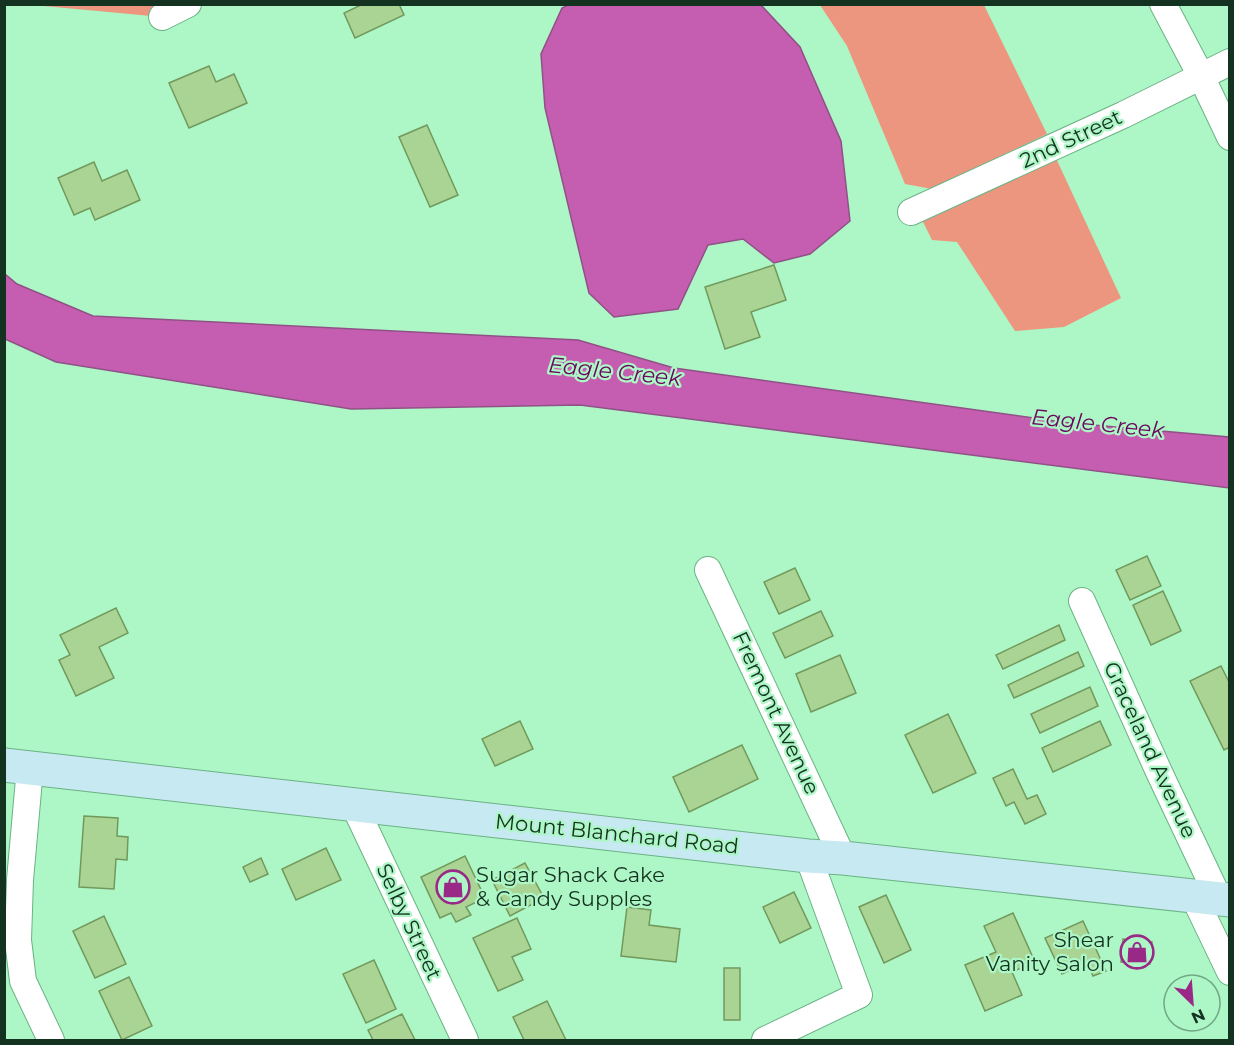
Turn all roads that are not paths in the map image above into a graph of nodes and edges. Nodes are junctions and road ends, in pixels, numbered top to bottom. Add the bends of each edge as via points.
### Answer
1 (188, 4) edge
2 (1163, 4) edge
3 (162, 17) dead end
4 (1230, 62) edge
5 (1201, 76) junction
6 (1230, 138) edge
7 (912, 212) dead end
8 (708, 570) dead end
9 (1082, 601) dead end
10 (17, 766) edge
11 (354, 804) junction
12 (808, 856) junction
13 (843, 858) junction
14 (1214, 899) edge
15 (1230, 972) edge
16 (51, 1041) edge
17 (465, 1041) edge
18 (765, 1041) edge

1 - 3 street
2 - 5 street
4 - 5 street, 2nd Street
5 - 6 street
5 - 7 street, 2nd Street
8 - 13 street, Fremont Avenue
9 - 14 street, Graceland Avenue
10 - 11 main road, Mount Blanchard Road
10 - 16 street via 18,940 23,981
11 - 12 main road, Mount Blanchard Road
11 - 17 street, Selby Street
12 - 13 main road, Mount Blanchard Road
12 - 18 street via 859,995
13 - 14 main road, Mount Blanchard Road
14 - 15 street, Graceland Avenue

